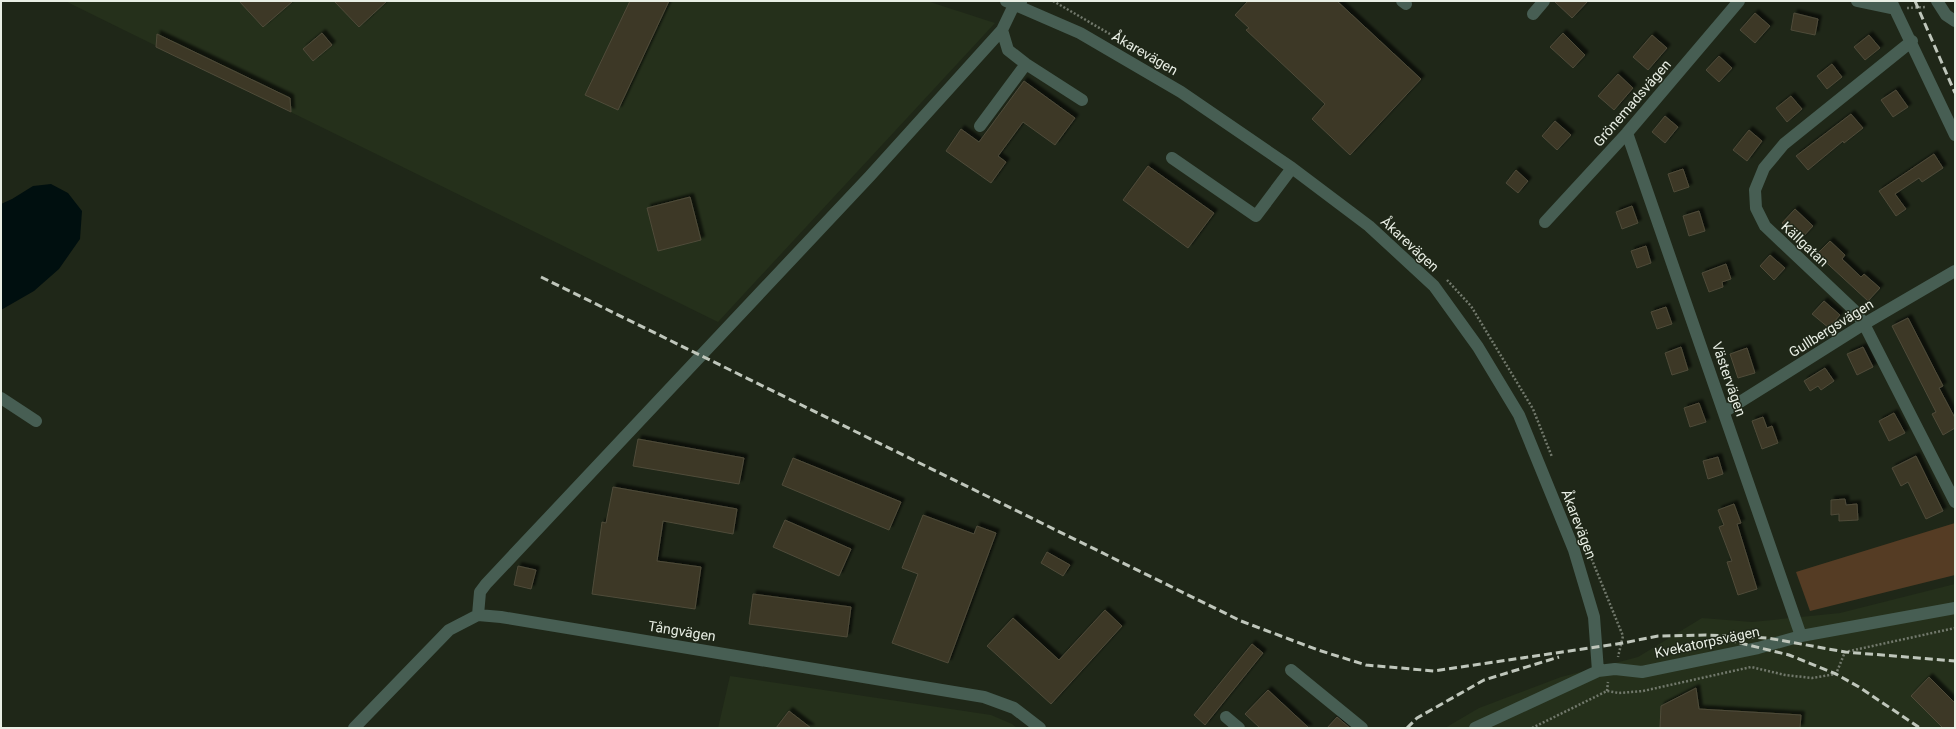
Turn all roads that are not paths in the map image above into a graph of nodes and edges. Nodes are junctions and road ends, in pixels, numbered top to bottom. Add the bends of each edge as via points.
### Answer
1 (1544, 1) edge
2 (1739, 1) edge
3 (1857, 1) edge
4 (1014, 2) edge
5 (1939, 3) edge
6 (1893, 5) edge
7 (1533, 14) dead end
8 (1955, 21) edge
9 (1002, 30) junction
10 (1912, 41) junction
11 (1026, 64) junction
12 (1082, 100) dead end
13 (980, 126) dead end
14 (1627, 133) junction
15 (1955, 135) edge
16 (1172, 158) dead end
17 (1292, 168) junction
18 (1546, 222) dead end
19 (1955, 271) edge
20 (1864, 324) junction
21 (1, 398) edge
22 (1724, 412) junction
23 (36, 421) dead end
24 (1955, 502) edge
25 (1955, 608) edge
26 (478, 615) junction
27 (1800, 636) junction
28 (1291, 670) dead end
29 (1598, 671) junction
30 (1226, 717) dead end
31 (354, 728) edge
32 (1040, 728) edge
33 (1239, 728) edge
34 (1362, 728) edge
35 (1475, 728) edge

1 - 7 street
2 - 14 street, Grönemadsvägen
3 - 6 street
4 - 9 street
4 - 17 street, Åkarevägen via 1080,33 1161,80
5 - 8 street via 1946,15
6 - 10 street
9 - 11 street via 1008,50
9 - 26 street via 810,240 486,584 480,592
10 - 15 street
10 - 20 street, Källgatan via 1784,144 1764,168 1755,190 1756,208 1765,226 1856,311
11 - 12 street
11 - 13 street
14 - 18 street, Grönemadsvägen
14 - 22 street, Västervägen
16 - 17 street via 1256,216
17 - 29 street, Åkarevägen via 1369,226 1434,286 1478,347 1519,415 1574,550 1594,617
19 - 20 street, Gullbergsvägen
20 - 22 street, Gullbergsvägen
20 - 24 street, Källgatan
21 - 23 street
22 - 27 street, Västervägen
25 - 27 street, Kvekatorpsvägen
26 - 31 street via 449,630
26 - 32 street, Tångvägen via 516,619 984,697 1014,708
27 - 29 street, Kvekatorpsvägen via 1758,648 1642,672 1615,669
28 - 34 street
29 - 35 street, Kvekatorpsvägen
30 - 33 street

